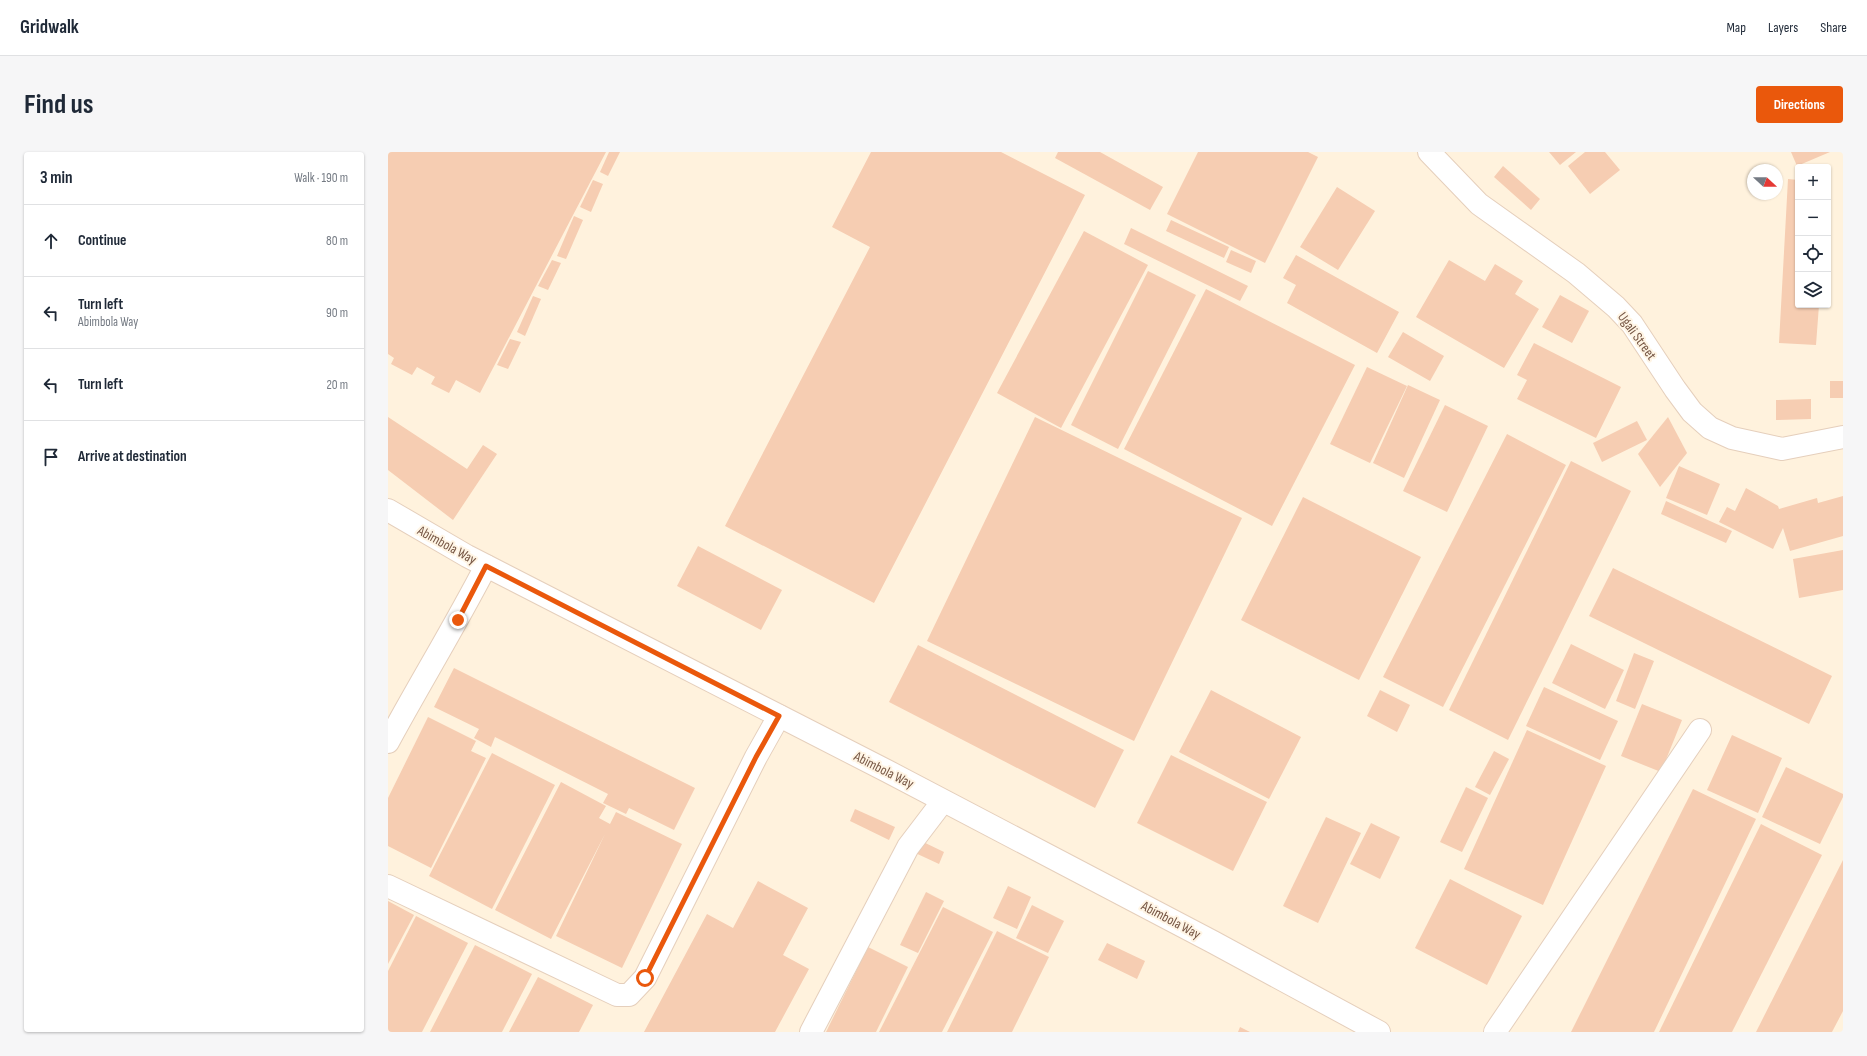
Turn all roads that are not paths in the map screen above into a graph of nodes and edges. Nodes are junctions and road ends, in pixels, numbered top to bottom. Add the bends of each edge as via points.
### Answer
1 (1429, 152) edge
2 (1843, 437) edge
3 (388, 510) edge
4 (486, 566) junction
5 (779, 716) junction
6 (1700, 730) dead end
7 (388, 742) edge
8 (943, 801) junction
9 (388, 886) edge
10 (811, 1032) edge
11 (1379, 1032) edge
12 (1495, 1032) edge

1 - 2 street, Ugali Street via 1479,204 1576,273 1616,307 1632,324 1692,412 1710,428 1732,438 1782,449
3 - 4 street, Abimbola Way
4 - 5 street, Abimbola Way
4 - 7 street
5 - 8 street, Abimbola Way
5 - 9 street via 645,978 629,995 617,995
6 - 12 street
8 - 10 street via 908,847
8 - 11 street, Abimbola Way via 1206,938

